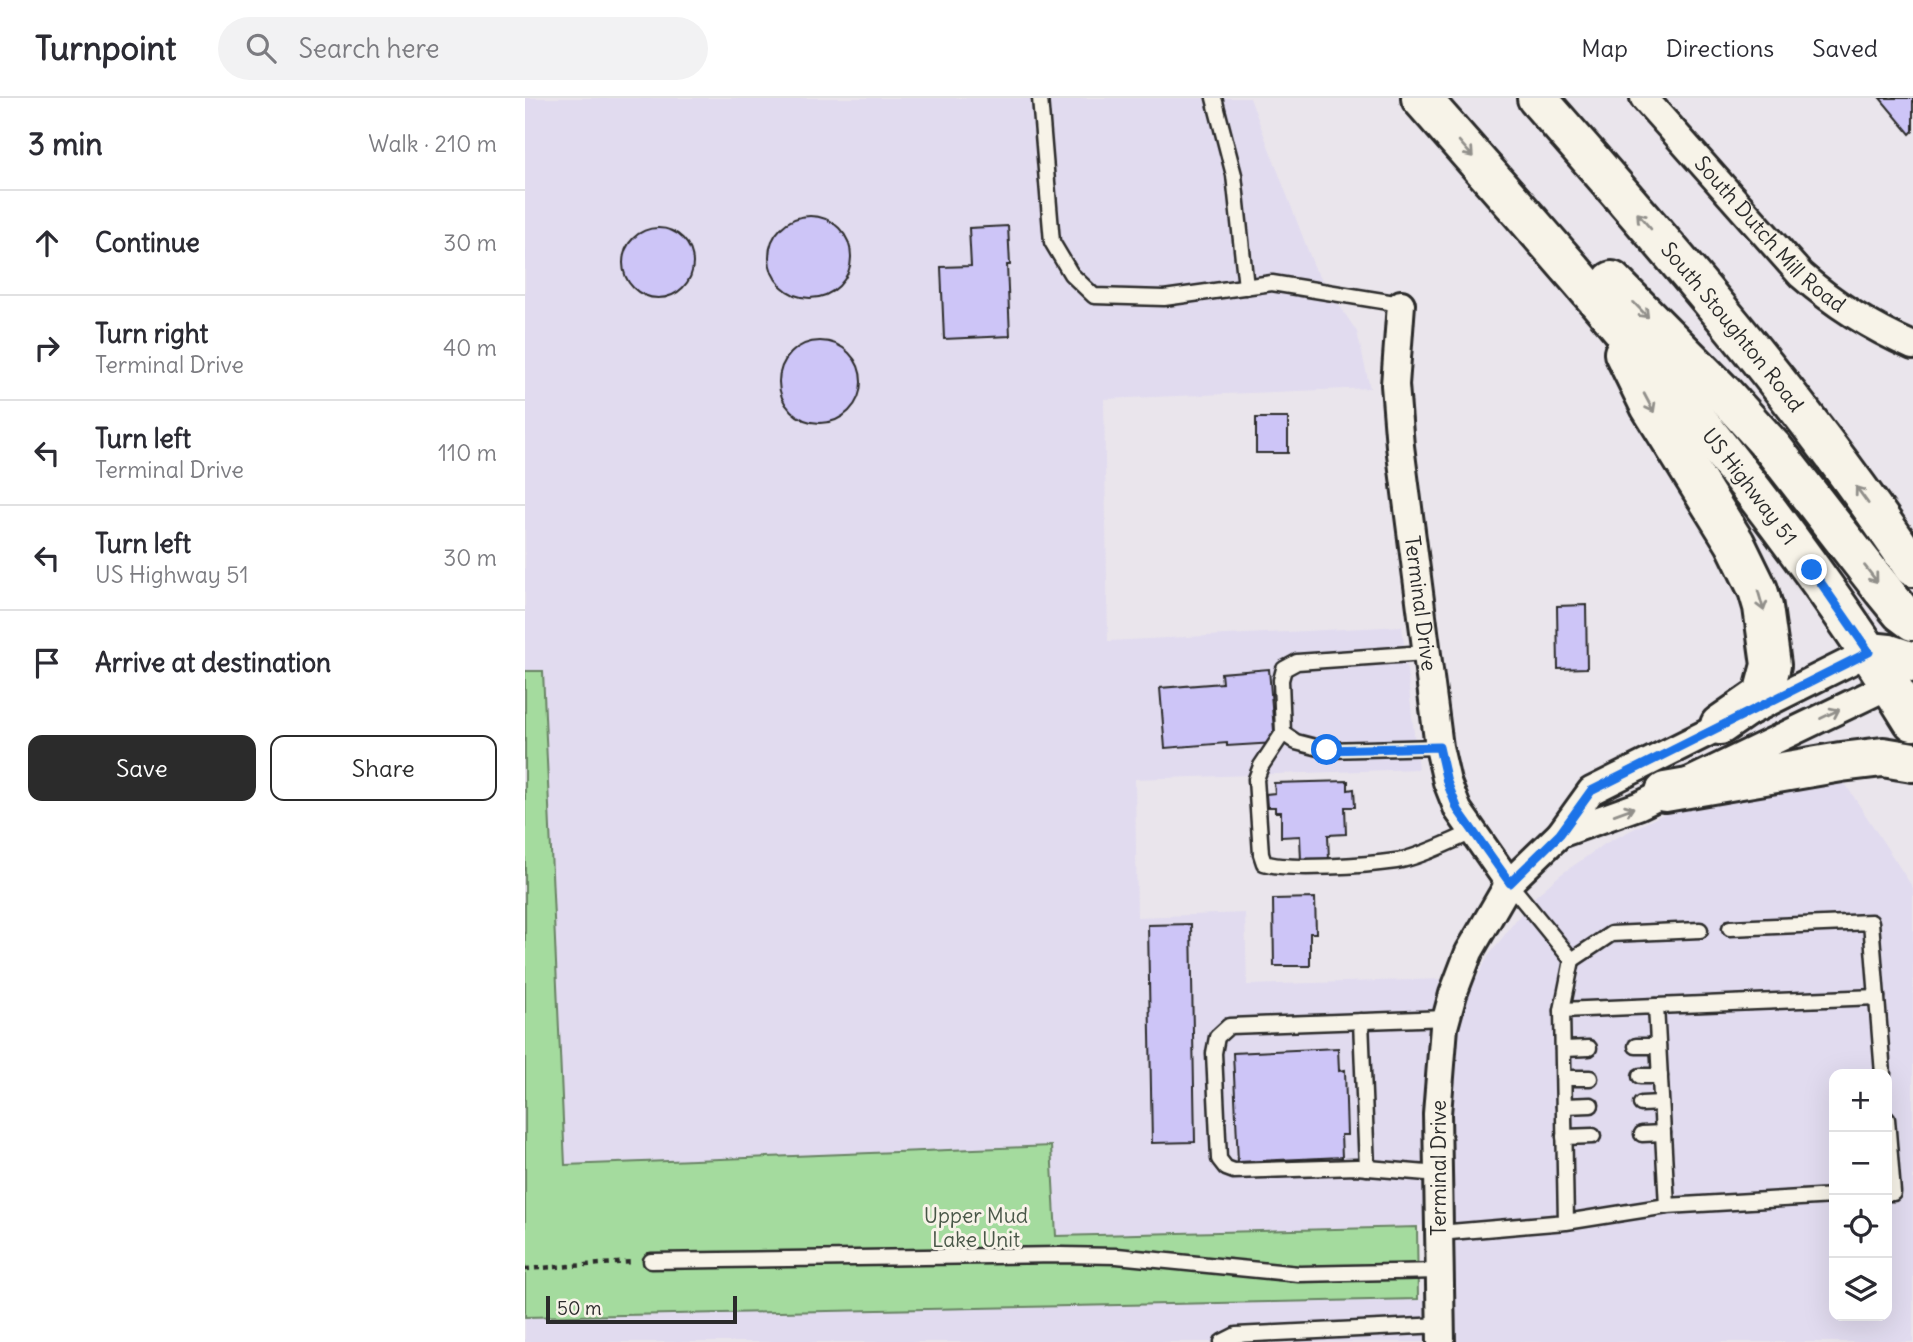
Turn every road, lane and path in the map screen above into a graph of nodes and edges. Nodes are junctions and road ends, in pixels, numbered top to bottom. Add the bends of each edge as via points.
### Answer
1 (1040, 98) edge
2 (1214, 98) edge
3 (1422, 98) edge
4 (1537, 98) edge
5 (1644, 98) edge
6 (1565, 262) junction
7 (1245, 287) junction
8 (1597, 298) junction
9 (1401, 304) joint
10 (1913, 346) edge
11 (1909, 558) edge
12 (1913, 621) edge
13 (1869, 652) junction
14 (1425, 653) junction
15 (1901, 674) edge
16 (1913, 721) edge
17 (1720, 725) junction
18 (1283, 733) junction
19 (1439, 747) junction
20 (1913, 762) edge
21 (1665, 792) junction
22 (1473, 832) junction
23 (1560, 834) junction
24 (1510, 883) junction
25 (1730, 928) dead end
26 (1700, 930) dead end
27 (1572, 960) junction
28 (1877, 997) junction
29 (1656, 1006) junction
30 (1562, 1010) junction
31 (1447, 1018) junction
32 (1361, 1021) junction
33 (1636, 1046) dead end
34 (1658, 1046) junction
35 (1589, 1048) dead end
36 (1563, 1049) junction
37 (1883, 1069) edge
38 (1640, 1076) dead end
39 (1660, 1076) junction
40 (1590, 1077) dead end
41 (1564, 1079) junction
42 (1661, 1103) junction
43 (1641, 1104) dead end
44 (1591, 1105) dead end
45 (1564, 1106) junction
46 (1663, 1133) junction
47 (1642, 1134) dead end
48 (1593, 1136) dead end
49 (1564, 1137) junction
50 (1367, 1168) junction
51 (1438, 1174) junction
52 (1829, 1196) edge
53 (1667, 1206) junction
54 (1566, 1222) junction
55 (1439, 1233) junction
56 (650, 1261) joint
57 (525, 1269) edge
58 (1440, 1271) junction
59 (1441, 1334) edge
60 (1222, 1342) edge

1 - 7 lane via 1052,242 1071,274 1094,296 1164,298
2 - 7 lane via 1234,175
3 -> 6 main road
11 -> 4 main road, South Stoughton Road via 1763,364
5 - 10 street, South Dutch Mill Road via 1801,275 1826,298
6 - 8 main road
6 -> 12 main road via 1607,276 1723,393
7 - 9 lane via 1272,283
8 - 13 main road, US Highway 51 via 1743,476
8 -> 17 main road via 1650,406 1735,544 1763,607 1771,665 1763,695
9 - 14 street, Terminal Drive via 1395,385
13 - 15 main road, US Highway 51
13 - 17 street, Terminal Drive
14 - 18 lane via 1297,662 1284,669
14 - 19 street, Terminal Drive
15 - 16 main road, US Highway 51
21 -> 15 street, Terminal Drive
17 - 23 street, Terminal Drive via 1591,791
18 - 19 lane via 1296,742 1327,750
18 - 22 lane via 1256,779 1264,863 1323,866 1398,861
19 - 22 street, Terminal Drive via 1458,810
20 - 21 main road via 1883,757 1841,762
23 -> 21 street, Terminal Drive
22 - 24 street, Terminal Drive
23 - 24 street, Terminal Drive
24 - 27 lane
24 - 31 street, Terminal Drive via 1469,952
25 - 28 lane via 1871,922
26 - 27 lane via 1611,934
27 - 30 lane
28 - 29 lane
28 - 37 lane
29 - 30 lane
29 - 34 lane
30 - 36 lane
31 - 32 lane
31 - 51 street, Terminal Drive via 1439,1070
32 - 50 lane
32 - 50 lane via 1229,1026 1217,1037 1215,1079 1219,1158 1226,1168
33 - 34 lane
34 - 39 lane
35 - 36 lane
36 - 41 lane
38 - 39 lane
39 - 42 lane
40 - 41 lane
41 - 45 lane
42 - 43 lane
42 - 46 lane
44 - 45 lane
45 - 49 lane
46 - 47 lane
46 - 53 lane
48 - 49 lane
49 - 54 lane
50 - 51 lane
51 - 55 street, Terminal Drive
52 - 53 lane
53 - 54 lane
54 - 55 lane
55 - 58 street, Terminal Drive
56 - 57 path
56 - 58 lane via 1060,1255 1117,1256 1299,1274
58 - 59 street, Terminal Drive
59 - 60 lane via 1236,1335

